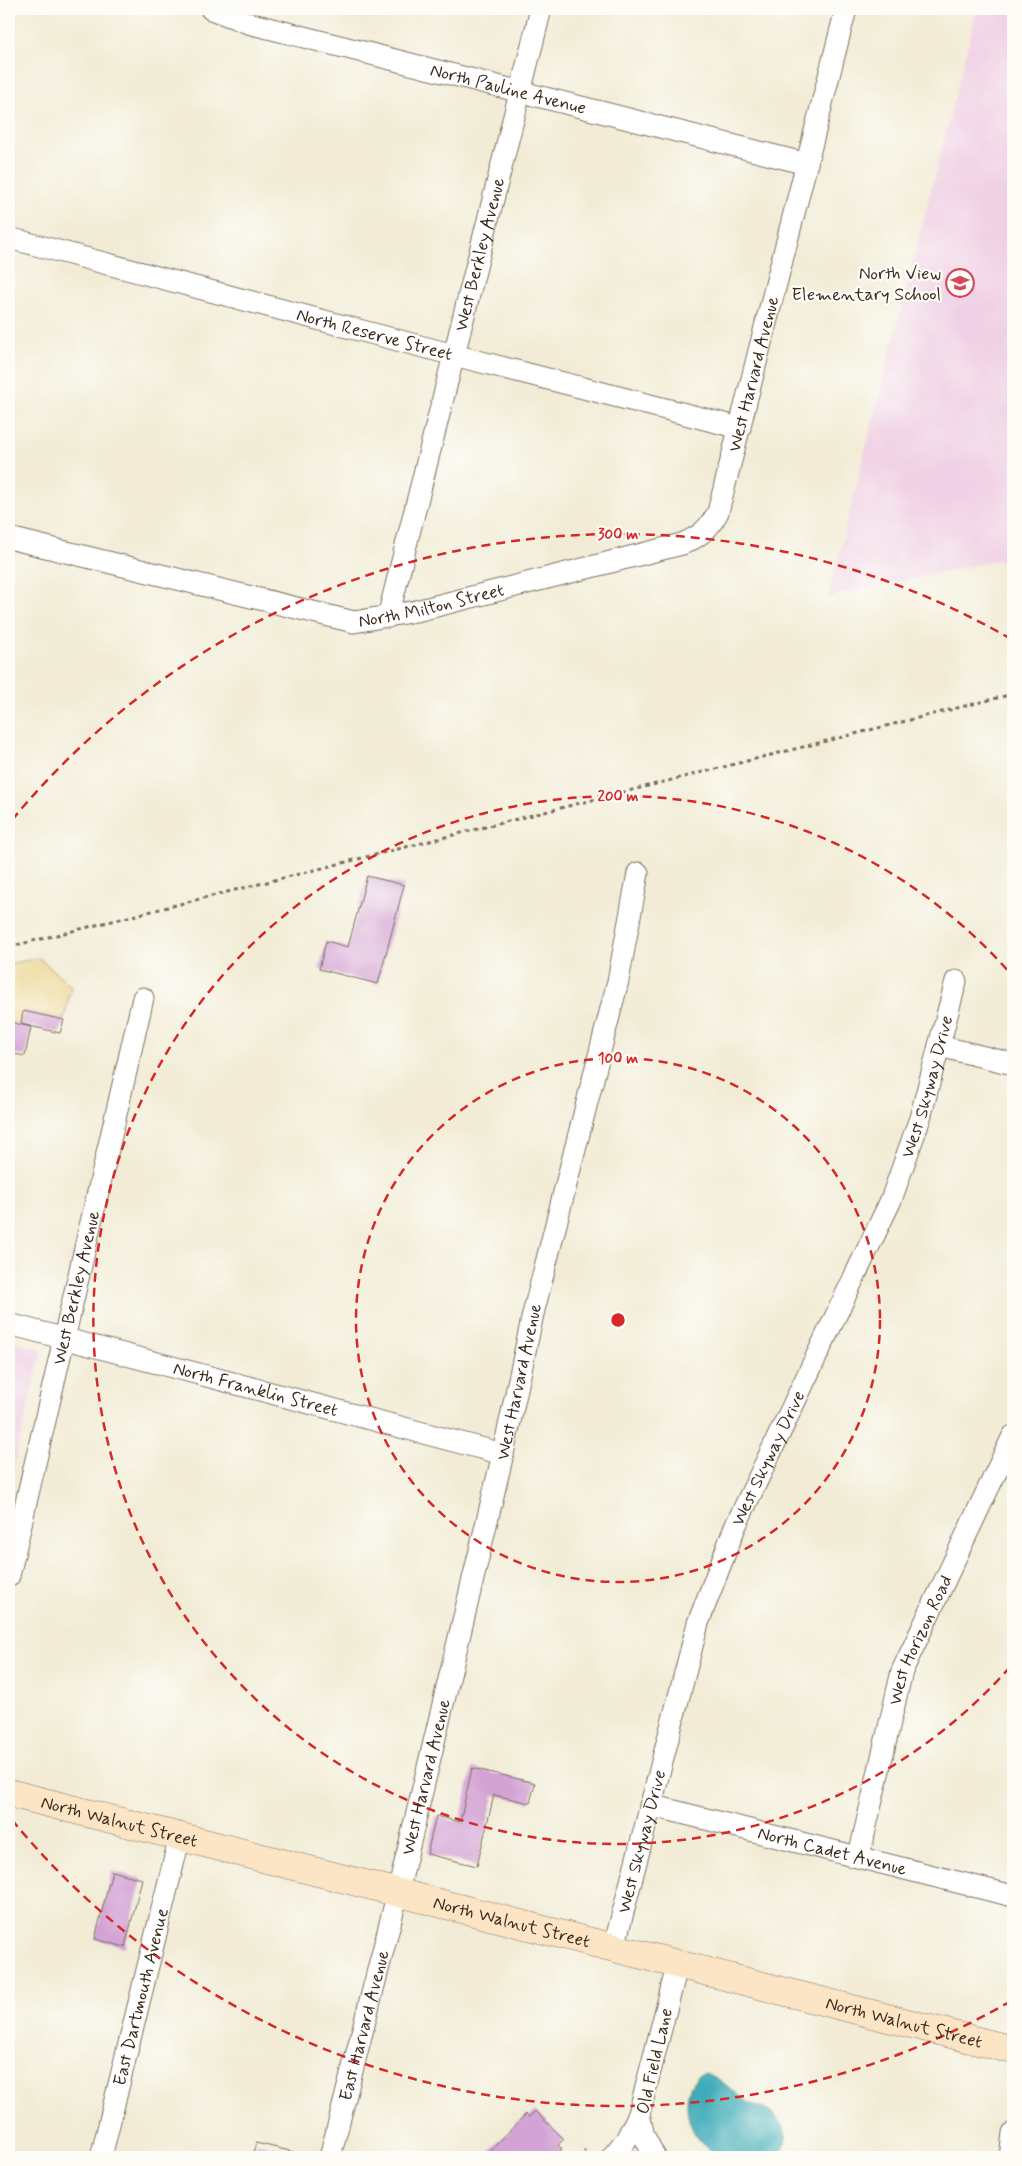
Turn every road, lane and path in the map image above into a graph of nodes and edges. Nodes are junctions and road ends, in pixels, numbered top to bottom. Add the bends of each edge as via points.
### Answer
1 (211, 9) edge
2 (541, 9) edge
3 (846, 9) edge
4 (520, 92) junction
5 (807, 164) junction
6 (9, 238) edge
7 (454, 355) junction
8 (740, 428) junction
9 (704, 532) joint
10 (9, 538) edge
11 (388, 617) junction
12 (1013, 694) edge
13 (638, 873) dead end
14 (9, 947) edge
15 (956, 981) dead end
16 (142, 998) dead end
17 (939, 1046) junction
18 (1013, 1064) edge
19 (9, 1324) edge
20 (65, 1338) junction
21 (1013, 1436) edge
22 (503, 1454) junction
23 (9, 1576) edge
24 (9, 1793) edge
25 (650, 1805) junction
26 (180, 1836) junction
27 (859, 1856) junction
28 (398, 1892) junction
29 (1013, 1896) edge
30 (614, 1947) junction
31 (678, 1963) junction
32 (1013, 2050) edge
33 (639, 2114) junction
34 (1013, 2133) edge
35 (585, 2151) dead end
36 (101, 2157) edge
37 (330, 2157) edge
38 (578, 2157) edge
39 (612, 2157) edge
40 (655, 2157) edge
41 (1010, 2157) edge

1 - 4 street, North Pauline Avenue via 248,23
2 - 4 street, West Berkley Avenue
3 - 5 street, West Harvard Avenue
4 - 5 street, North Pauline Avenue
4 - 7 street, West Berkley Avenue
5 - 8 street, West Harvard Avenue
6 - 7 street, North Reserve Street
7 - 8 street, North Reserve Street
7 - 11 street, West Berkley Avenue
8 - 9 street, West Harvard Avenue via 718,512
9 - 11 street, North Milton Street via 682,544
10 - 11 street, North Milton Street via 344,621
12 - 14 path
13 - 22 street, West Harvard Avenue via 618,981 533,1314
15 - 17 street, West Skyway Drive
16 - 20 street, West Berkley Avenue
17 - 18 street
17 - 25 street, West Skyway Drive via 920,1118 891,1200 735,1527 698,1623
19 - 20 street, North Franklin Street
20 - 22 street, North Franklin Street
20 - 23 street, West Berkley Avenue
21 - 27 street, West Horizon Road via 902,1671
22 - 28 street, West Harvard Avenue
24 - 26 main road, North Walnut Street
25 - 27 street, North Cadet Avenue
25 - 30 street, West Skyway Drive
26 - 28 main road, North Walnut Street
26 - 36 street, East Dartmouth Avenue
27 - 29 street, North Cadet Avenue
28 - 30 main road, North Walnut Street
28 - 37 street, East Harvard Avenue
30 - 31 main road, North Walnut Street
31 - 32 main road, North Walnut Street
31 - 33 street, Old Field Lane
33 - 39 street via 626,2140
33 - 40 street, Old Field Lane via 644,2136
34 - 41 street
35 - 38 path

